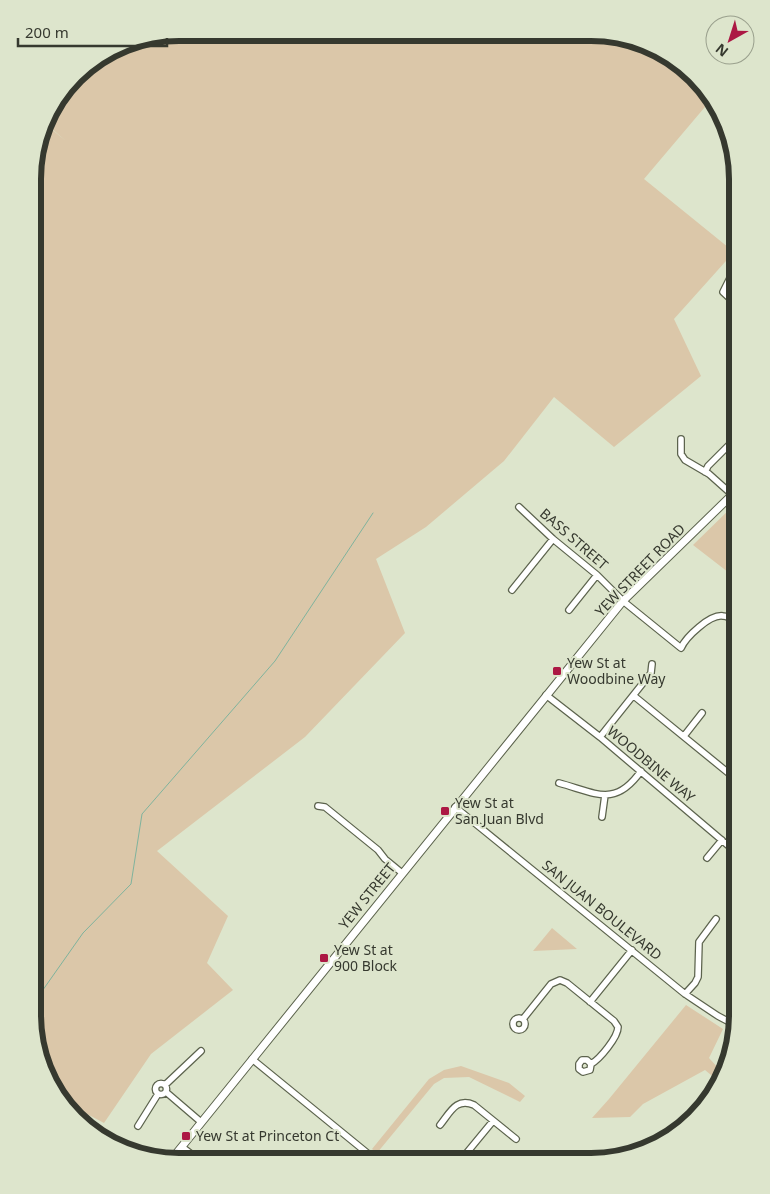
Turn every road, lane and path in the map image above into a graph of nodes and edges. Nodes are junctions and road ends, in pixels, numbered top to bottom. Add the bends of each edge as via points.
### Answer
1 (729, 280) edge
2 (729, 297) edge
3 (681, 439) dead end
4 (729, 445) edge
5 (705, 472) junction
6 (729, 490) edge
7 (729, 502) edge
8 (519, 507) dead end
9 (552, 538) junction
10 (597, 575) junction
11 (512, 590) dead end
12 (623, 601) junction
13 (568, 610) dead end
14 (728, 618) edge
15 (652, 664) dead end
16 (546, 695) junction
17 (634, 696) junction
18 (702, 713) dead end
19 (684, 736) junction
20 (600, 737) junction
21 (641, 771) junction
22 (728, 773) edge
23 (559, 783) dead end
24 (605, 795) junction
25 (318, 806) dead end
26 (455, 807) junction
27 (602, 818) dead end
28 (722, 840) junction
29 (728, 846) edge
30 (707, 858) dead end
31 (402, 873) junction
32 (716, 920) dead end
33 (632, 950) junction
34 (685, 994) junction
35 (590, 1002) junction
36 (522, 1019) dead end
37 (728, 1021) edge
38 (201, 1051) dead end
39 (252, 1059) junction
40 (591, 1064) dead end
41 (165, 1085) junction
42 (166, 1092) junction
43 (158, 1094) junction
44 (493, 1121) junction
45 (201, 1122) junction
46 (440, 1125) dead end
47 (138, 1126) dead end
48 (516, 1139) dead end
49 (182, 1146) junction
50 (177, 1153) edge
51 (190, 1153) edge
52 (367, 1153) edge
53 (467, 1153) edge

1 - 2 street via 723,292
3 - 5 street via 681,454 685,460
4 - 5 street
5 - 6 street
7 - 12 street, YEW STREET ROAD
8 - 9 street, BASS STREET
9 - 10 street, BASS STREET
9 - 11 street
10 - 12 street, BASS STREET
10 - 13 street
12 - 14 street, BASS STREET via 681,648 697,630 719,616
12 - 16 street, YEW STREET ROAD
15 - 17 street via 651,673
16 - 20 street, WOODBINE WAY
16 - 26 street, YEW STREET
17 - 19 street
17 - 20 street
18 - 19 street
19 - 22 street
20 - 21 street, WOODBINE WAY
21 - 24 street via 626,789
21 - 28 street, WOODBINE WAY
23 - 24 street
24 - 27 street
25 - 31 street via 326,807
26 - 31 street, YEW STREET
26 - 33 street, SAN JUAN BOULEVARD
28 - 29 street, WOODBINE WAY
28 - 30 street
31 - 39 street, YEW STREET
32 - 34 street via 699,942 698,977
33 - 34 street, SAN JUAN BOULEVARD
33 - 35 street
34 - 37 street, SAN JUAN BOULEVARD
35 - 36 street via 567,982 557,981
35 - 40 street via 618,1027 617,1035
38 - 41 street
39 - 45 street, YEW STREET
39 - 52 street
41 - 42 street
41 - 43 street via 158,1085 155,1089
42 - 43 street
42 - 45 street
43 - 47 street
44 - 46 street via 474,1105 460,1102
44 - 48 street
44 - 53 street
45 - 49 street, YEW STREET
49 - 50 street, YEW STREET
49 - 51 street

